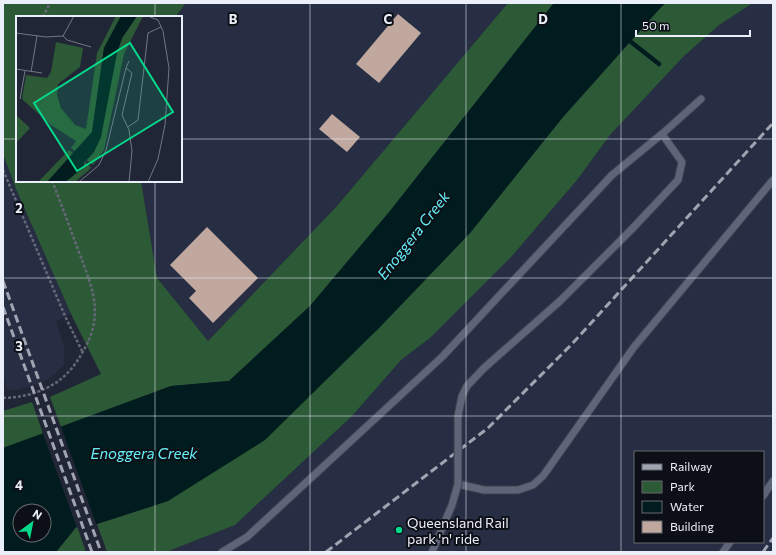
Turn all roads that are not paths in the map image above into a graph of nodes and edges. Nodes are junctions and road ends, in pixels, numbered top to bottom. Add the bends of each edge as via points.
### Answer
1 (701, 99) dead end
2 (662, 134) junction
3 (773, 180) edge
4 (773, 481) edge
5 (458, 484) junction
6 (764, 494) edge
7 (729, 543) edge
8 (222, 552) edge
9 (432, 552) edge
10 (723, 552) edge

1 - 2 lane
2 - 5 lane, bridge via 682,162 678,180 560,300 467,386 458,416
2 - 8 lane via 612,175 443,356 247,537
3 - 5 lane via 634,347 543,476 532,485 518,490 484,490
4 - 6 lane
5 - 9 lane, bridge
7 - 10 lane

